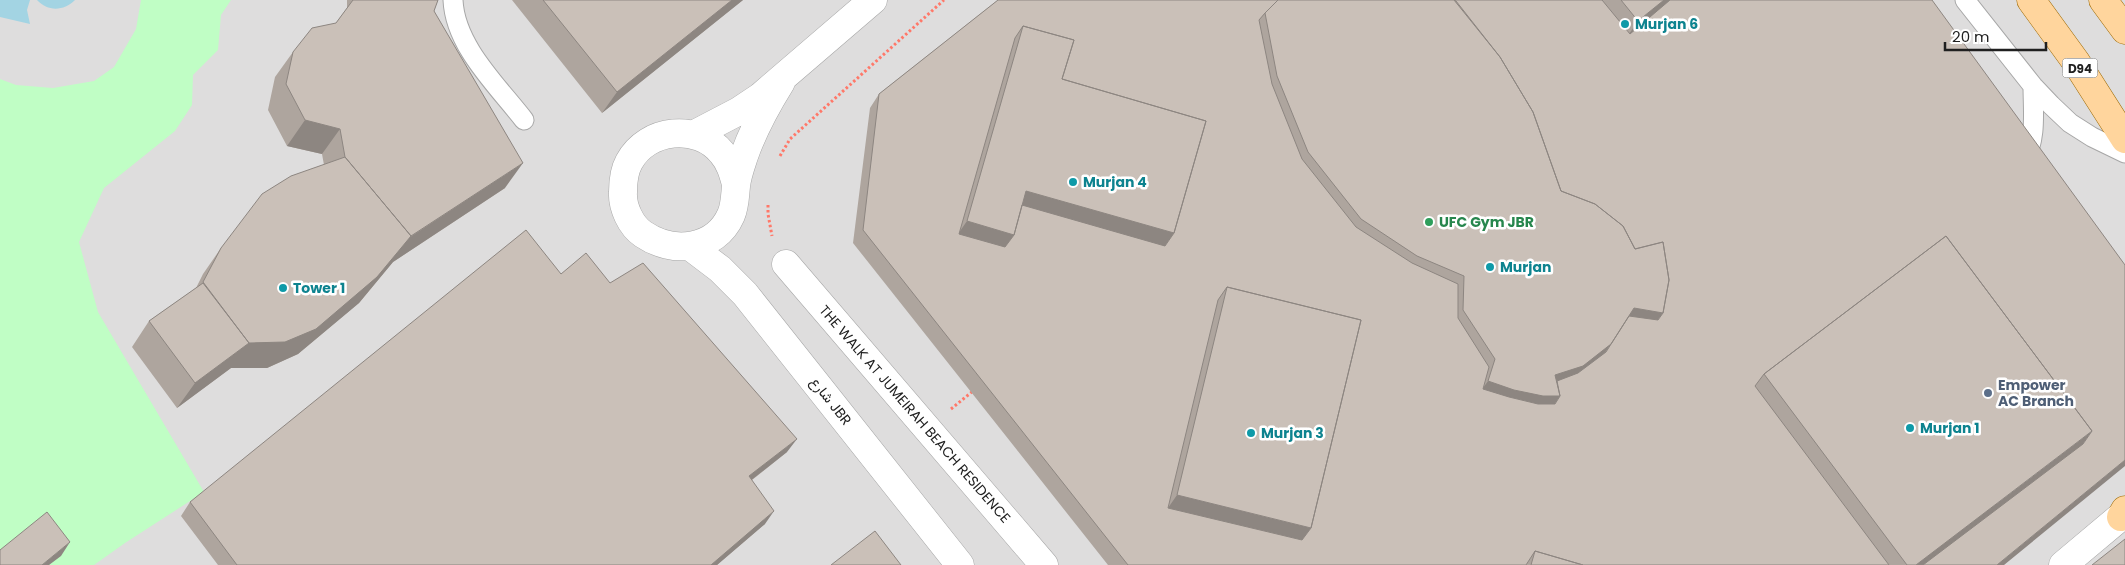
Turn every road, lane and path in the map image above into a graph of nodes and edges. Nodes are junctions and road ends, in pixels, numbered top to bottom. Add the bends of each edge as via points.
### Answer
1 (453, 0) edge
2 (874, 0) edge
3 (944, 0) edge
4 (1966, 0) edge
5 (2032, 0) edge
6 (2103, 0) edge
7 (2125, 30) edge
8 (781, 82) junction
9 (2033, 86) junction
10 (524, 120) dead end
11 (694, 135) junction
12 (2125, 139) edge
13 (2125, 153) edge
14 (776, 162) dead end
15 (2017, 170) edge
16 (736, 184) junction
17 (768, 196) dead end
18 (691, 246) junction
19 (786, 264) joint
20 (2124, 514) edge
21 (960, 565) edge
22 (1044, 565) edge
23 (2063, 565) edge

1 - 10 lane via 453,10 464,40
2 - 8 street
3 - 14 path via 790,139
4 - 9 lane
5 - 12 main road, D94
6 - 7 main road
8 - 11 street via 739,111
8 - 16 street via 754,131
9 - 13 lane via 2070,123
9 - 15 lane via 2033,131 2025,159
11 - 16 street via 709,141 722,153 732,167
11 - 18 street via 674,133 657,137 641,148 629,162 623,180 622,199 628,217 639,232 655,242 673,247
16 - 18 street via 730,217 707,240
17 - 19 path via 773,240
18 - 21 street, شارع JBR via 745,294
19 - 22 street, THE WALK AT JUMEIRAH BEACH RESIDENCE
20 - 23 street

